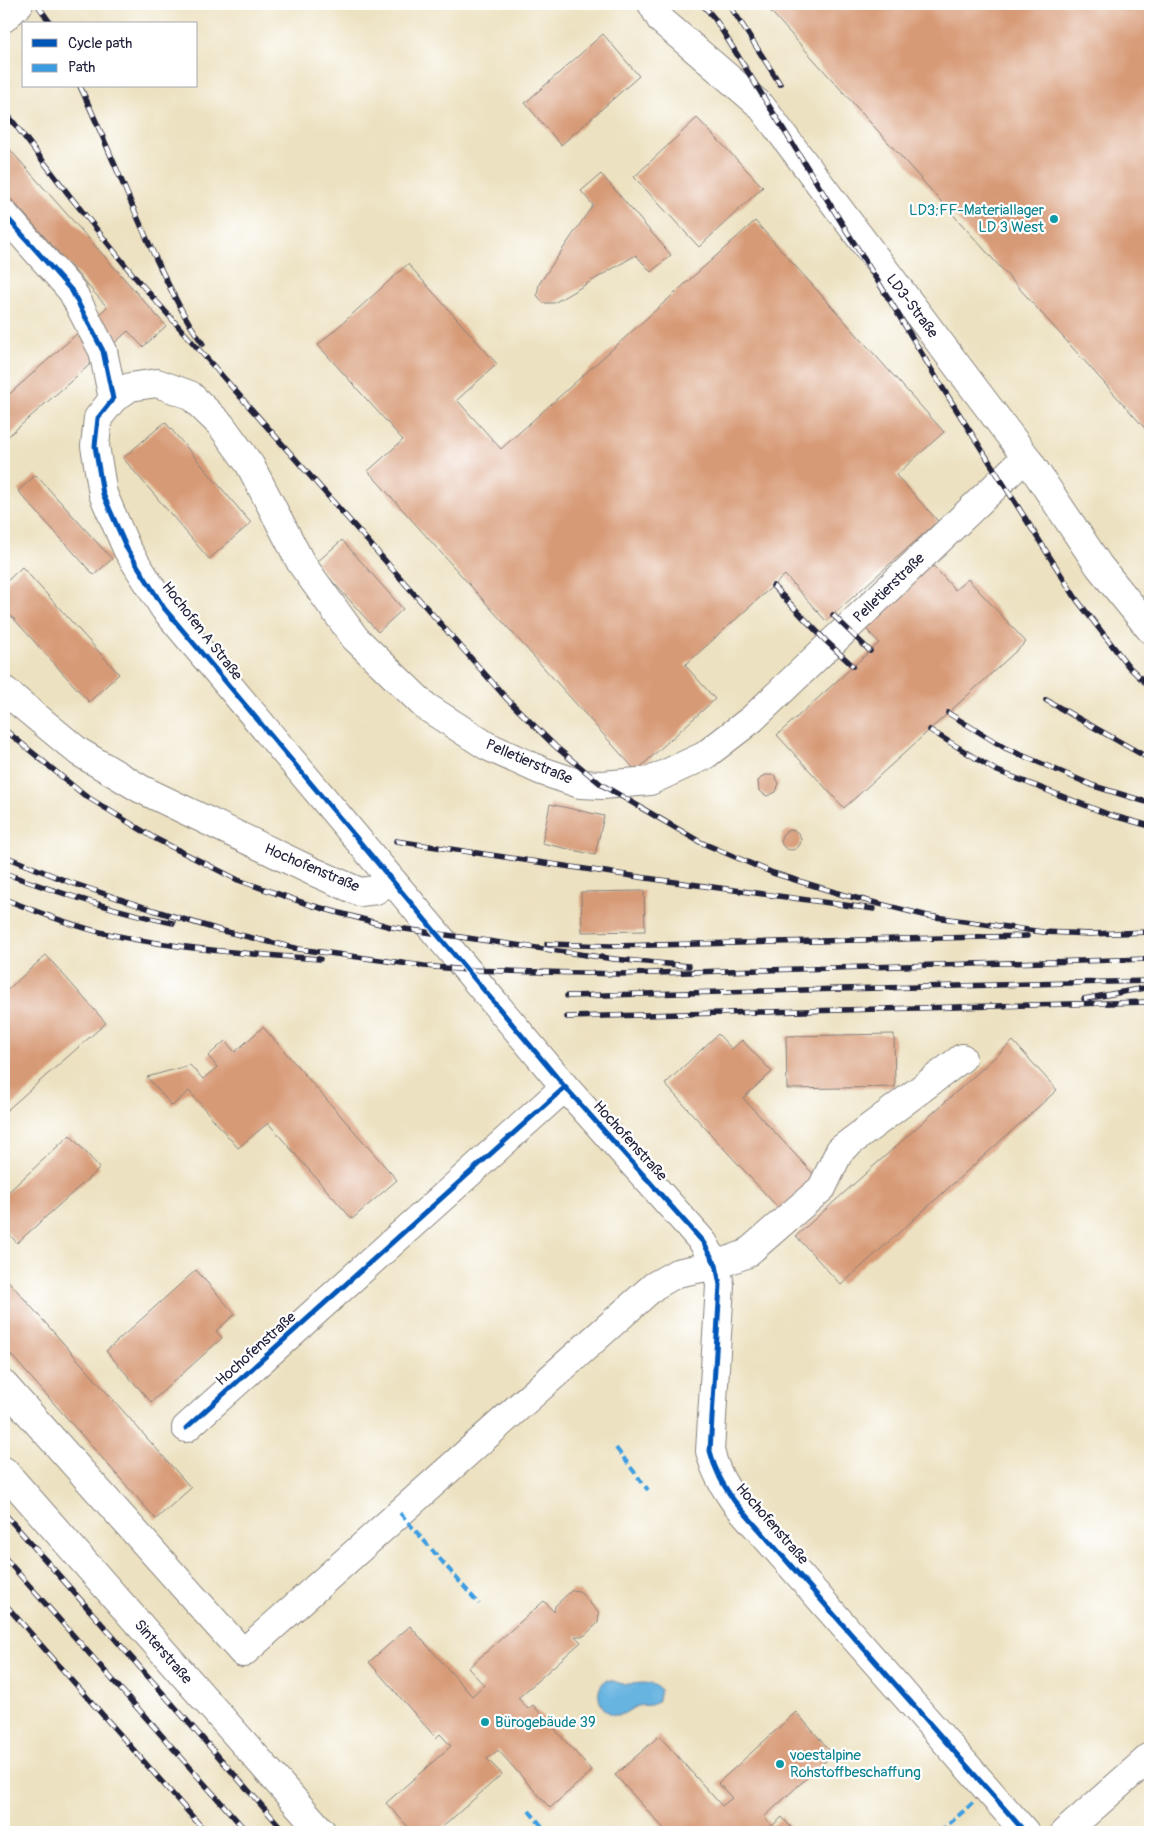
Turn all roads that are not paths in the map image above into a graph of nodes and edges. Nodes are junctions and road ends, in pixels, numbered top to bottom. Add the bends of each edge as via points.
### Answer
1 (20, 4) edge
2 (652, 4) edge
3 (4, 18) edge
4 (4, 214) edge
5 (114, 399) junction
6 (1026, 457) junction
7 (1150, 629) edge
8 (4, 690) edge
9 (391, 879) junction
10 (962, 1058) dead end
11 (565, 1087) junction
12 (716, 1265) junction
13 (4, 1385) edge
14 (186, 1428) dead end
15 (4, 1471) edge
16 (1150, 1757) edge
17 (322, 1832) edge
18 (1025, 1832) edge
19 (1065, 1832) edge

1 - 3 street
2 - 6 street, LD3-Straße via 661,20 761,106
4 - 5 street via 72,291 103,351
5 - 6 street, Pelletierstraße via 130,387 157,384 190,396 221,425 250,465 301,563 355,638 425,706 487,746 580,784 650,780 704,756 752,719
5 - 9 street, Hochofen A Straße via 98,418 95,446 103,494 127,549 164,608
6 - 7 street, LD3-Straße via 1099,566
8 - 9 street, Hochofenstraße via 79,752 141,789 360,892 376,890
9 - 11 street, Hochofenstraße
10 - 12 street via 840,1150 822,1188 746,1254
11 - 12 street, Hochofenstraße via 704,1242
11 - 14 street, Hochofenstraße
12 - 13 street via 677,1273 654,1286 244,1653
12 - 18 street, Hochofenstraße via 720,1285 710,1451 722,1484
15 - 17 street, Sinterstraße
16 - 19 street

